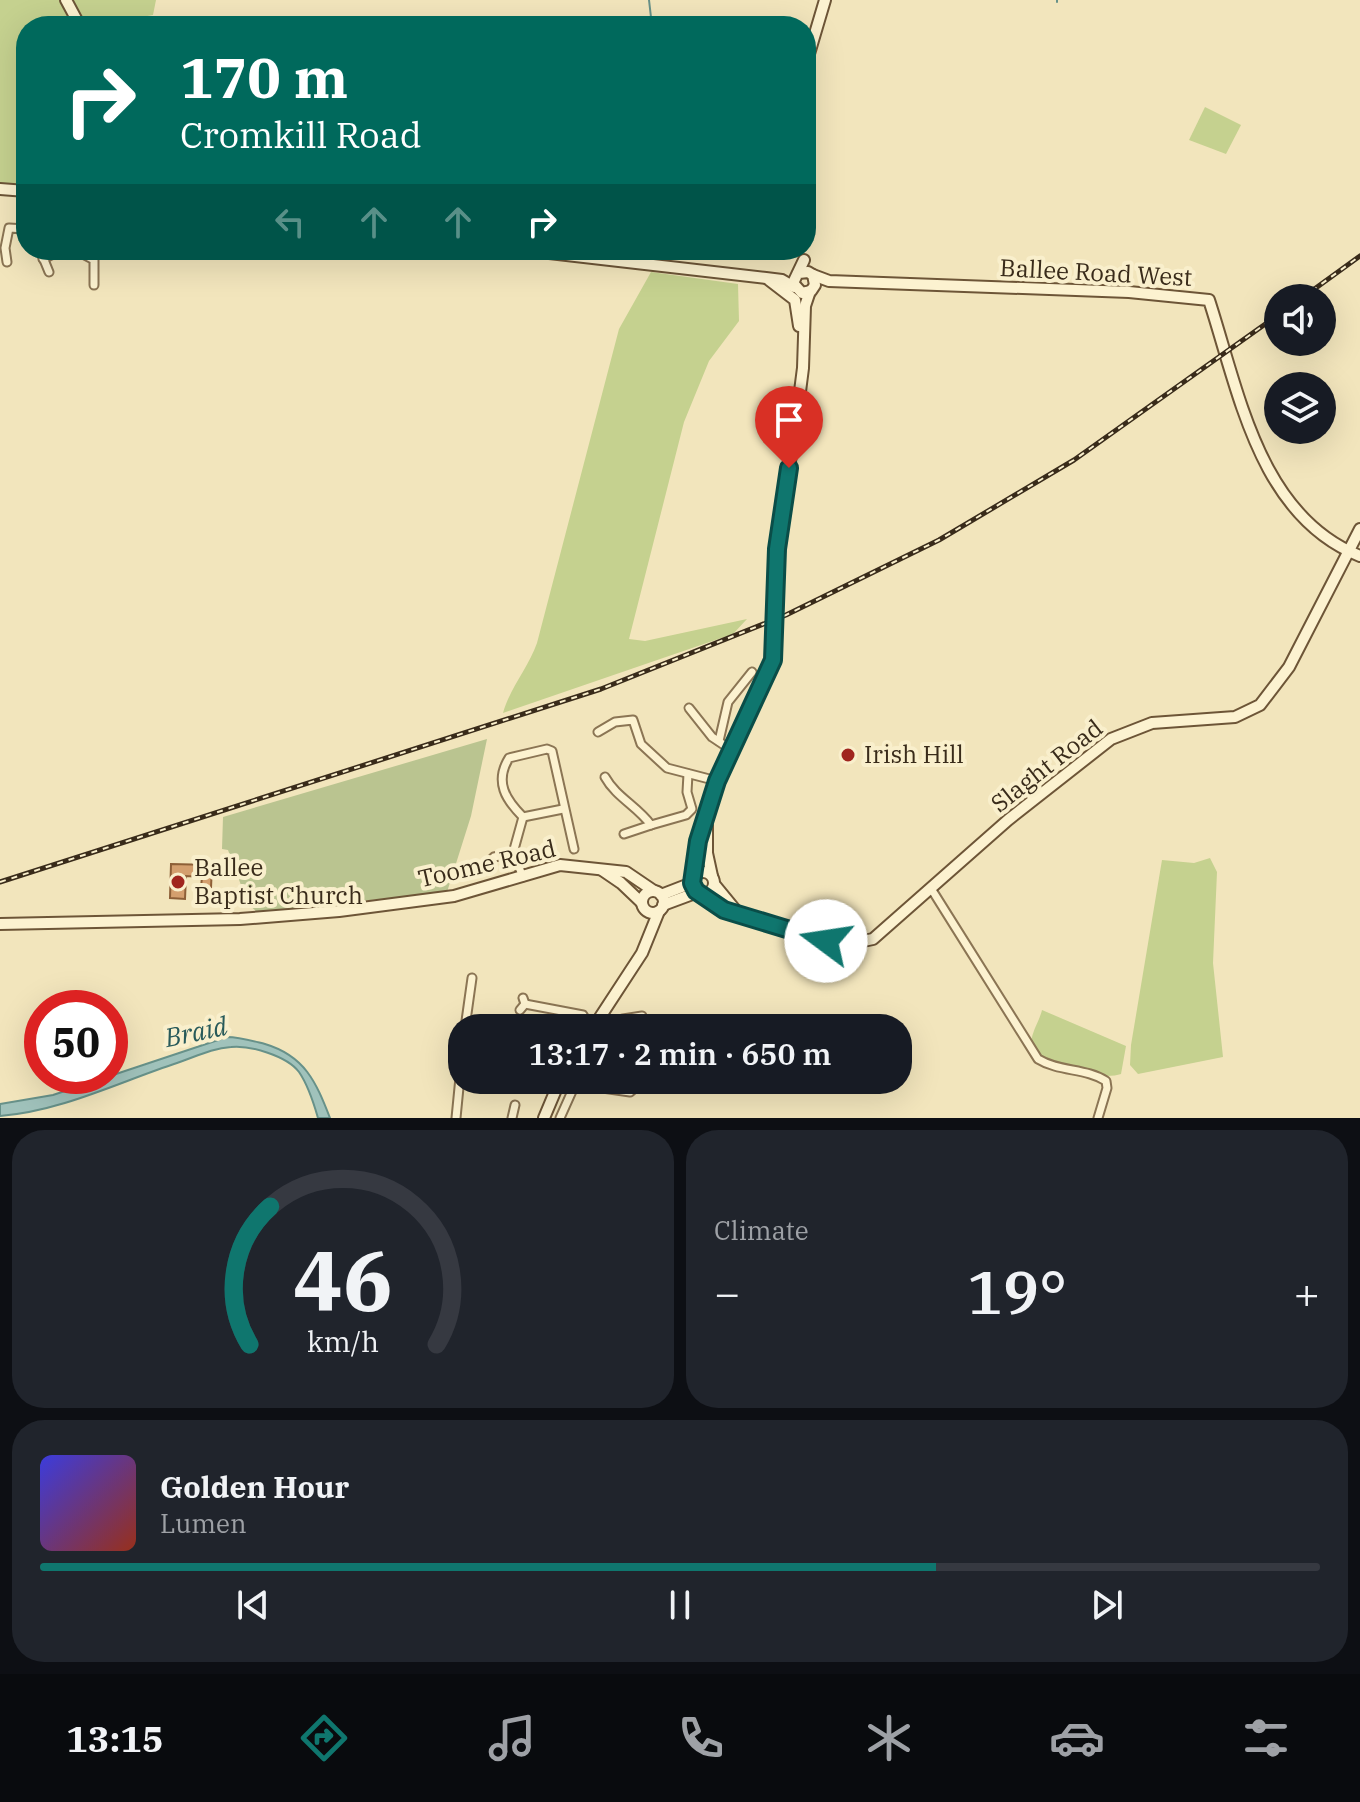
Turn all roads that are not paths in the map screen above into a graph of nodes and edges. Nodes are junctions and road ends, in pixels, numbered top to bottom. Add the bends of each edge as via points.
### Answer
1 (825, 0) edge
2 (816, 30) edge
3 (16, 228) edge
4 (44, 260) edge
5 (94, 260) edge
6 (610, 260) edge
7 (804, 260) edge
8 (7, 262) dead end
9 (49, 272) dead end
10 (766, 278) junction
11 (804, 282) junction
12 (94, 285) dead end
13 (804, 359) junction
14 (1360, 529) edge
15 (1348, 551) junction
16 (1360, 556) edge
17 (752, 672) dead end
18 (689, 708) dead end
19 (598, 732) dead end
20 (719, 741) junction
21 (730, 749) junction
22 (688, 774) junction
23 (605, 777) dead end
24 (717, 781) junction
25 (563, 809) junction
26 (708, 811) junction
27 (523, 817) junction
28 (651, 825) junction
29 (624, 834) dead end
30 (574, 849) dead end
31 (513, 853) junction
32 (486, 865) dead end
33 (600, 869) junction
34 (523, 877) junction
35 (713, 880) junction
36 (697, 886) junction
37 (932, 890) junction
38 (659, 900) junction
39 (644, 907) junction
40 (745, 918) junction
41 (0, 924) edge
42 (650, 935) junction
43 (472, 978) dead end
44 (523, 1004) dead end
45 (467, 1014) edge
46 (578, 1014) edge
47 (602, 1014) edge
48 (458, 1094) edge
49 (554, 1094) edge
50 (571, 1094) edge
51 (515, 1105) dead end
52 (513, 1116) edge
53 (523, 1116) edge
54 (456, 1118) edge
55 (544, 1118) edge
56 (560, 1118) edge
57 (1098, 1118) edge

1 - 2 street
3 - 8 street via 9,228
4 - 9 street
5 - 12 street
6 - 10 street
7 - 11 street
10 - 11 street
10 - 13 street via 795,300
11 - 13 street
11 - 15 street, Ballee Road West via 1129,292 1209,300 1246,417 1282,493 1309,524
13 - 21 street, bridge via 784,491 773,660
14 - 15 street, Slaght Road
15 - 16 street
15 - 37 street, Slaght Road via 1284,676 1255,709 1235,717 1152,723 1111,739 1008,820
17 - 20 street via 728,702
18 - 20 street
19 - 22 street via 633,720 643,746 672,772
20 - 21 street
21 - 24 street
22 - 24 street
22 - 28 street via 691,812
23 - 28 street
24 - 26 street
25 - 27 street
25 - 27 street via 555,758 545,750 506,763 505,798
25 - 30 street
26 - 35 street via 706,843
26 - 36 street via 698,841
27 - 31 street
28 - 29 street
31 - 32 street via 494,857
31 - 34 street
33 - 34 street, Toome Road via 560,865
33 - 38 street, Toome Road via 626,872
33 - 39 street
34 - 41 street, Toome Road via 454,896 327,912 198,921
35 - 36 street via 711,890
35 - 36 street via 705,872
35 - 40 street, Slaght Road
36 - 38 street
36 - 40 street, Slaght Road via 724,910
37 - 40 street, Slaght Road via 862,944 807,937
37 - 57 street via 1038,1059 1106,1081
38 - 39 street
38 - 39 street via 645,894
38 - 42 street
39 - 42 street
42 - 47 street
43 - 45 street
44 - 46 street
48 - 54 street
49 - 55 street
50 - 56 street
51 - 52 street
52 - 53 street

